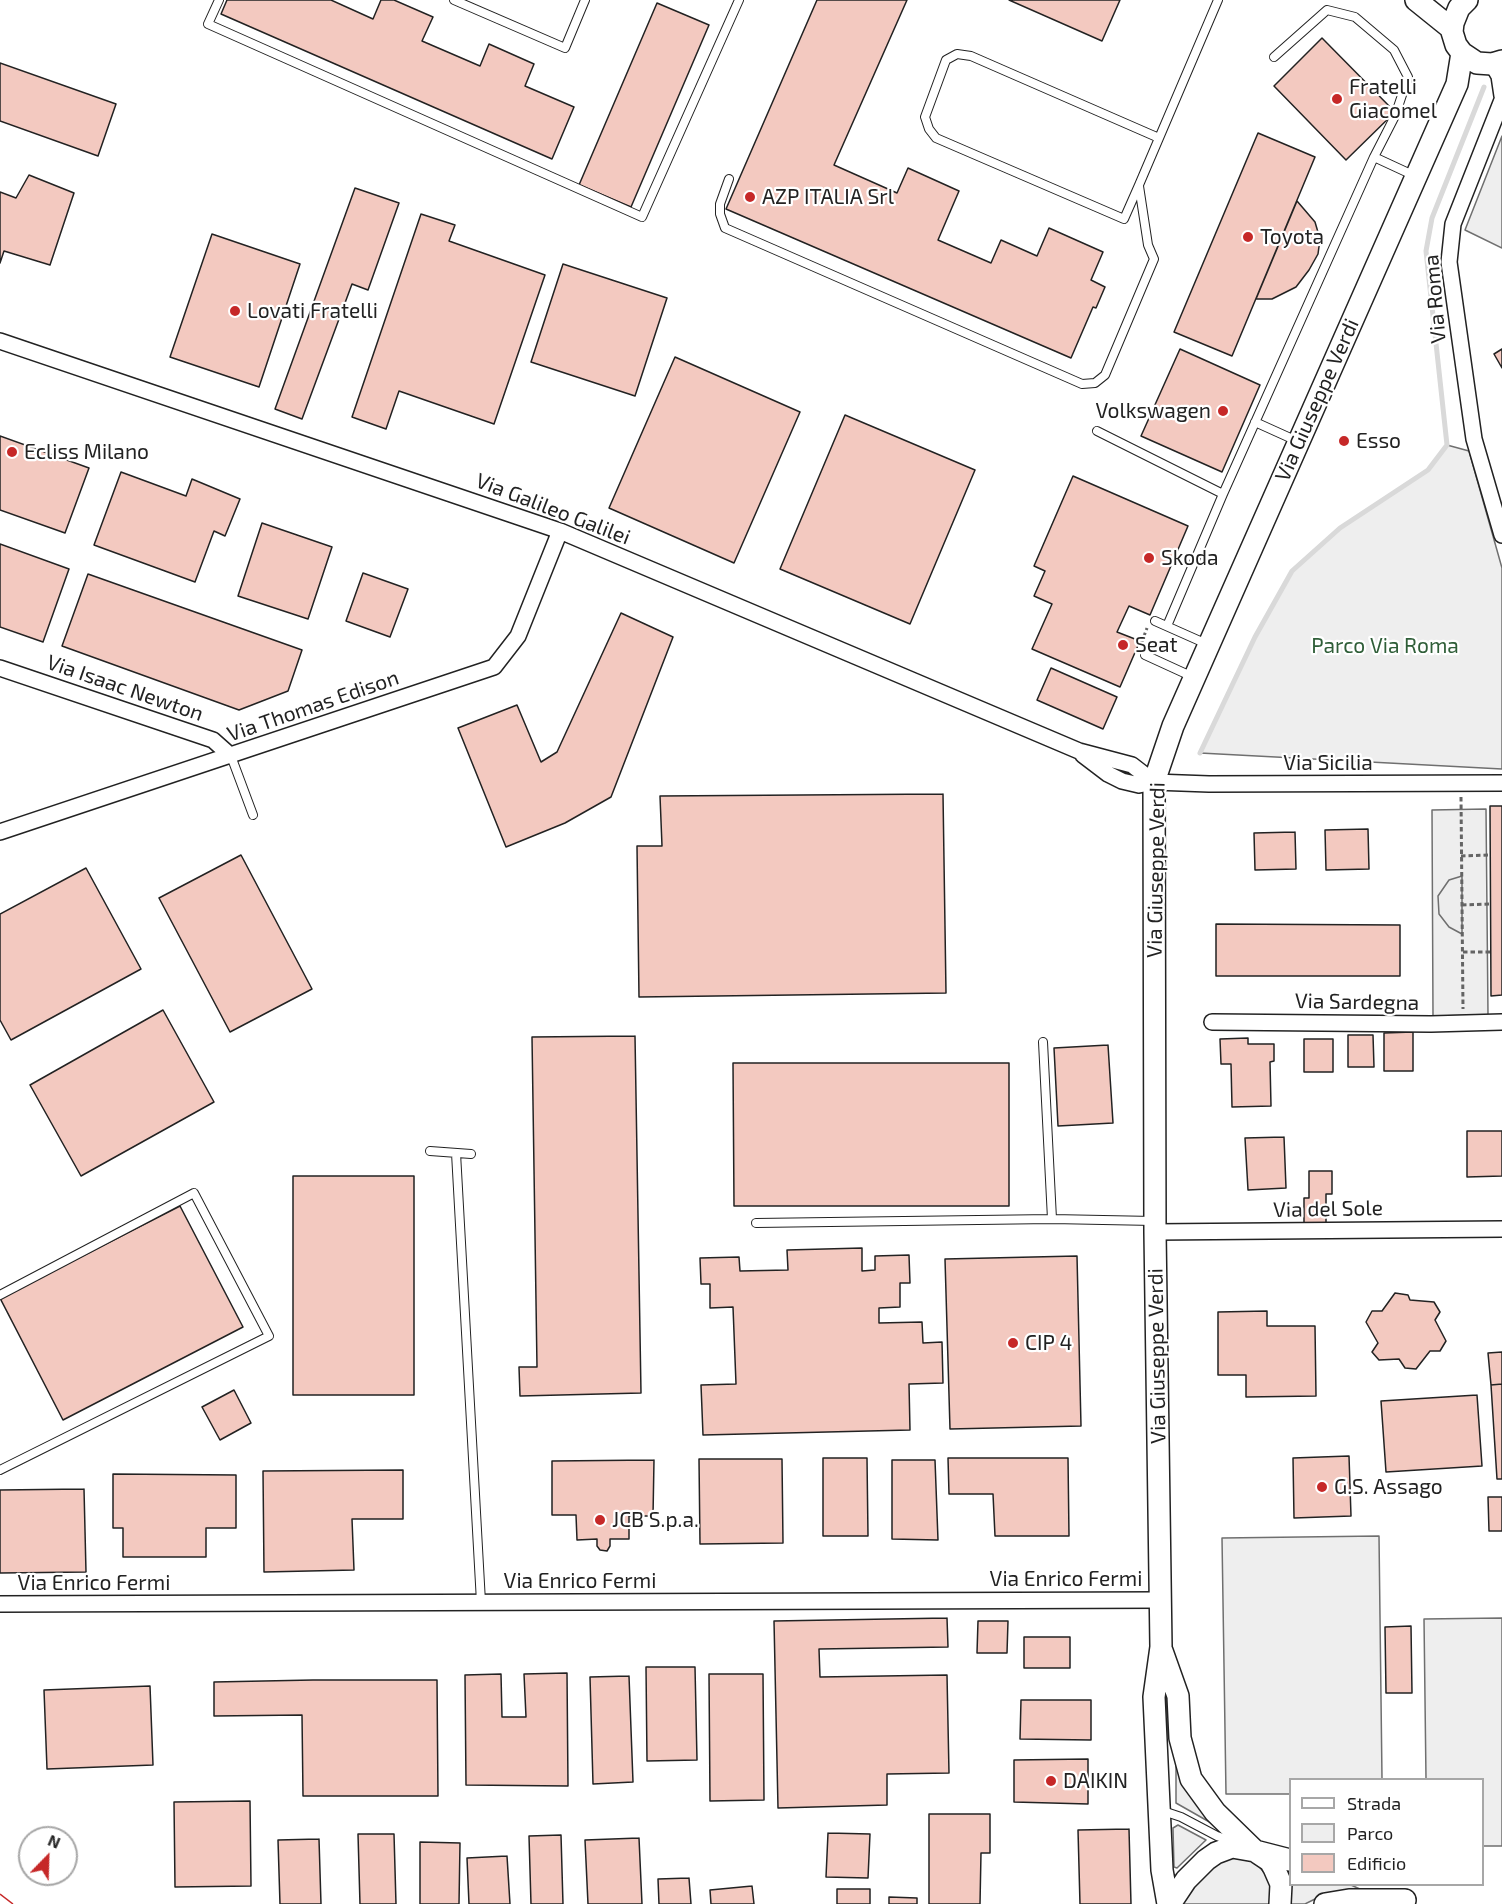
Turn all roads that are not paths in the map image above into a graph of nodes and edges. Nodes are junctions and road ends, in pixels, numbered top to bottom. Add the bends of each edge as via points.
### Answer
1 (219, 0) edge
2 (454, 0) edge
3 (585, 0) edge
4 (739, 0) edge
5 (1218, 0) edge
6 (1416, 0) edge
7 (1431, 0) edge
8 (1466, 1) edge
9 (1452, 29) junction
10 (1274, 57) dead end
11 (1483, 60) edge
12 (1502, 98) edge
13 (1159, 138) junction
14 (1374, 157) junction
15 (1416, 176) junction
16 (729, 179) dead end
17 (1139, 185) junction
18 (0, 341) edge
19 (1255, 422) junction
20 (1097, 431) dead end
21 (1299, 441) junction
22 (1223, 494) junction
23 (560, 531) junction
24 (1502, 535) edge
25 (1155, 621) road end
26 (1167, 626) junction
27 (1209, 645) junction
28 (1145, 655) road end
29 (0, 668) edge
30 (1194, 677) junction
31 (231, 756) junction
32 (1154, 782) junction
33 (1502, 783) edge
34 (254, 815) dead end
35 (0, 832) edge
36 (1212, 1022) dead end
37 (1502, 1022) edge
38 (1043, 1042) dead end
39 (430, 1151) dead end
40 (456, 1153) junction
41 (471, 1154) dead end
42 (1052, 1219) junction
43 (756, 1223) dead end
44 (1155, 1226) junction
45 (1502, 1229) edge
46 (0, 1295) edge
47 (0, 1470) edge
48 (1160, 1600) junction
49 (481, 1602) junction
50 (0, 1604) edge
51 (1161, 1647) junction
52 (1159, 1810) junction
53 (1255, 1851) junction
54 (1289, 1860) edge
55 (1372, 1886) edge
56 (1411, 1902) edge
57 (1169, 1904) edge
58 (1280, 1904) edge
59 (1325, 1904) edge

1 - 4 lane via 208,24 642,217
2 - 3 lane via 565,48
5 - 13 lane
6 - 9 main road
7 - 8 main road
8 - 9 main road via 1454,17
9 - 11 main road via 1454,39
10 - 14 lane via 1327,10 1355,17 1394,50 1408,77 1395,116
11 - 12 street, Via Roma via 1499,76
11 - 15 main road, Via Giuseppe Verdi via 1457,84
12 - 24 street, Via Roma via 1453,224 1449,262 1474,439
13 - 17 lane
13 - 17 lane via 971,56 957,54 946,60 925,117 936,138 1124,219
14 - 15 lane
14 - 19 lane
15 - 21 main road, Via Giuseppe Verdi
16 - 17 lane via 720,204 725,228 1082,384 1095,383 1105,375 1154,259 1148,245
18 - 23 street, Via Galileo Galilei
19 - 21 lane
19 - 22 lane
20 - 22 lane
21 - 27 main road, Via Giuseppe Verdi
22 - 26 lane
23 - 31 street, Via Thomas Edison via 518,636 494,667
23 - 32 street, Via Galileo Galilei via 1079,751 1122,781 1139,785
25 - 26 lane
26 - 27 lane
27 - 30 main road, Via Giuseppe Verdi
28 - 30 lane
29 - 31 street, Via Isaac Newton via 213,740
30 - 32 main road, Via Giuseppe Verdi
31 - 34 lane
31 - 35 street, Via Thomas Edison
32 - 33 street, Via Sicilia
32 - 44 main road, Via Giuseppe Verdi
36 - 37 street, Via Sardegna
38 - 42 lane
39 - 40 lane
40 - 41 lane
40 - 49 lane
42 - 43 lane
42 - 44 lane
44 - 45 street, Via del Sole
44 - 48 main road, Via Giuseppe Verdi
46 - 47 lane via 194,1193 269,1336
48 - 49 street, Via Enrico Fermi
48 - 51 main road, Via Giuseppe Verdi
49 - 50 street, Via Enrico Fermi
51 - 52 main road, Via Giuseppe Verdi via 1154,1697
51 - 53 main road, Via Giuseppe Verdi via 1178,1696 1180,1738 1191,1779 1215,1812
52 - 53 lane
52 - 57 main road, Via Giuseppe Verdi via 1162,1870
53 - 54 main road
53 - 57 main road via 1232,1847 1216,1853 1186,1880
53 - 58 main road, Via Giuseppe Verdi via 1270,1862 1278,1876
55 - 56 main road
56 - 59 main road via 1349,1900

